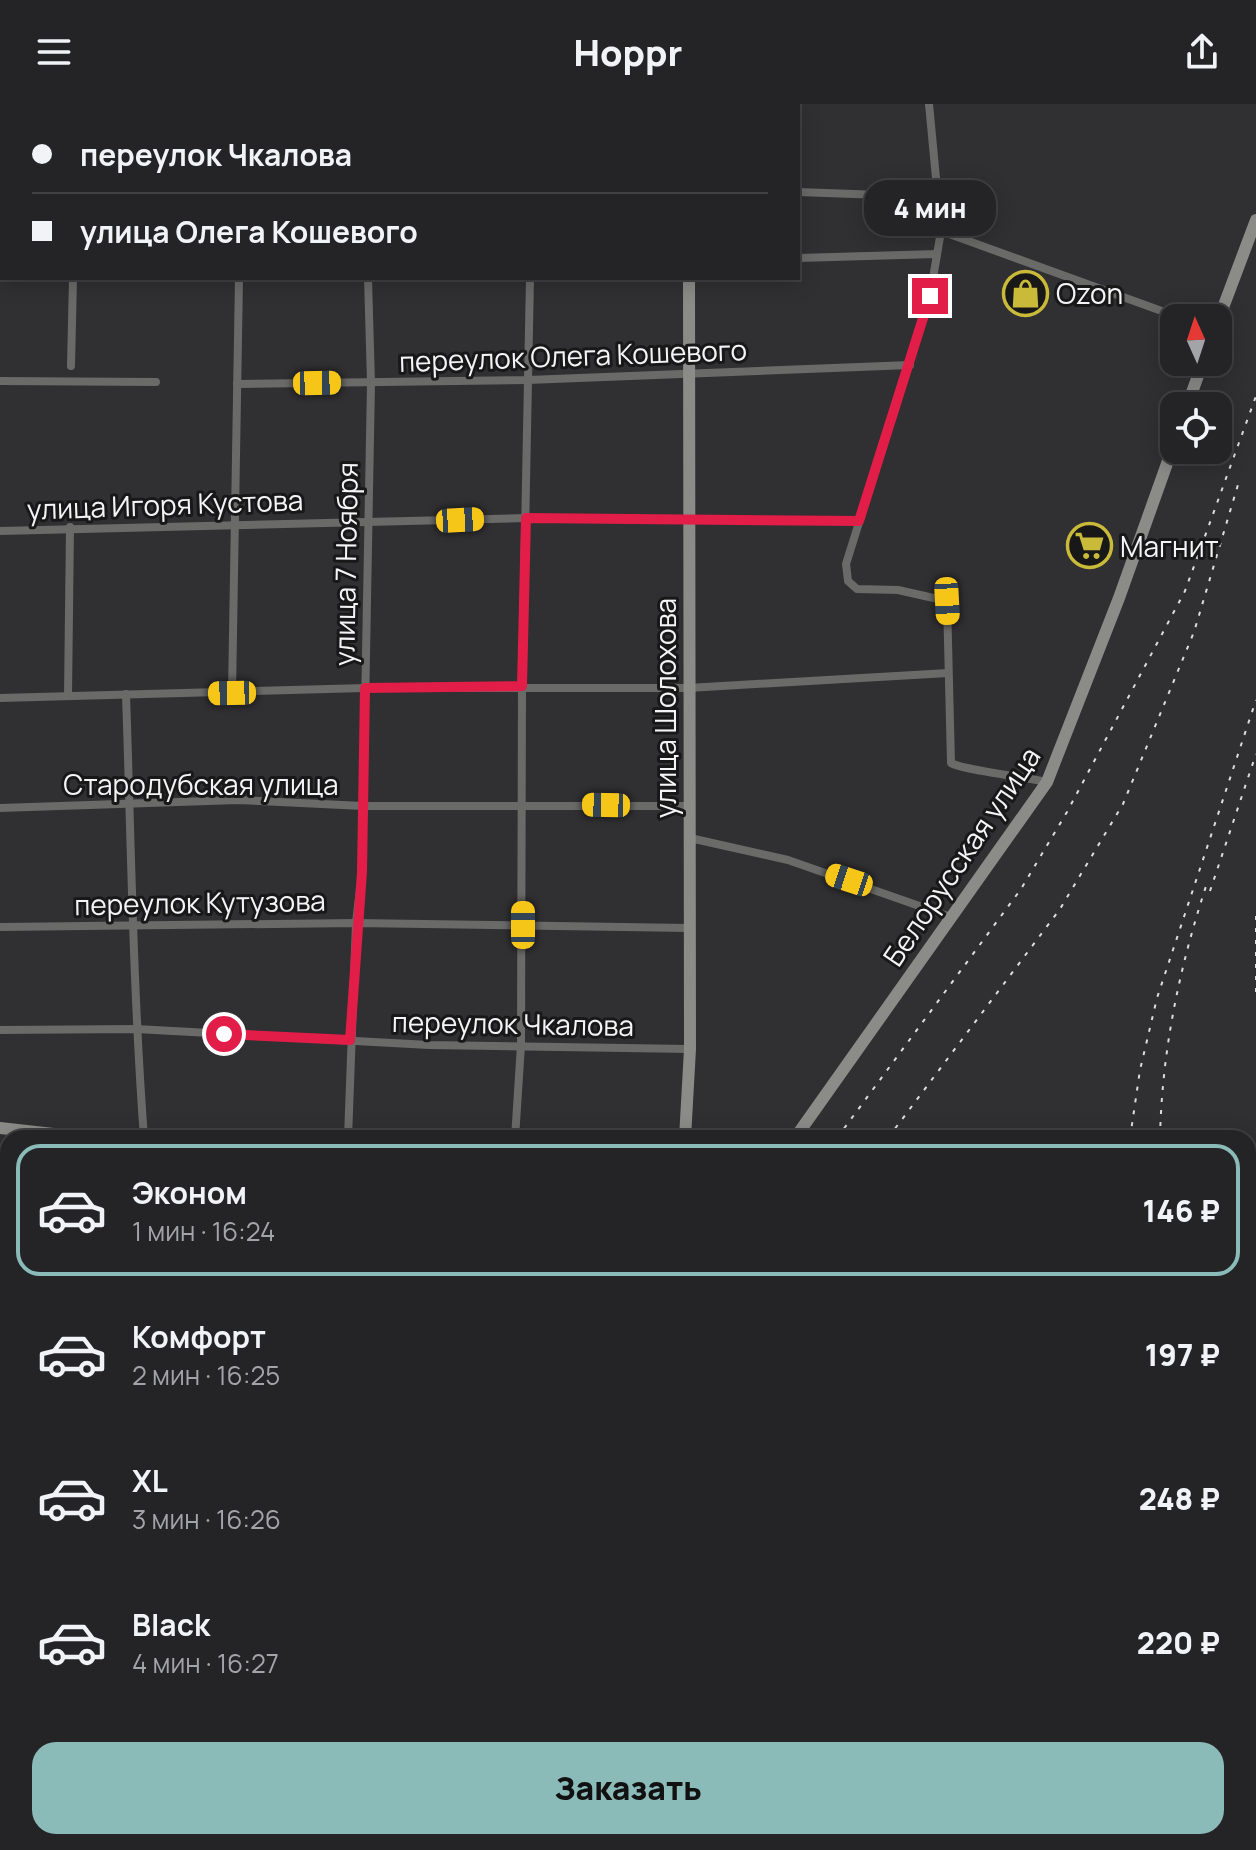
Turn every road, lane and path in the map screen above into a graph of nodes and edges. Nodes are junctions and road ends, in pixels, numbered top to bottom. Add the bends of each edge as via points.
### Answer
1 (929, 104) edge
2 (800, 192) edge
3 (937, 197) junction
4 (1256, 220) edge
5 (941, 231) junction
6 (937, 254) junction
7 (800, 258) edge
8 (73, 280) edge
9 (239, 280) edge
10 (368, 280) edge
11 (530, 280) edge
12 (689, 280) edge
13 (1224, 304) edge
14 (1160, 310) edge
15 (910, 365) junction
16 (71, 366) dead end
17 (691, 375) junction
18 (528, 380) junction
19 (0, 381) edge
20 (156, 382) dead end
21 (371, 383) junction
22 (237, 384) junction
23 (1167, 464) edge
24 (526, 518) junction
25 (689, 518) junction
26 (367, 520) junction
27 (859, 521) junction
28 (233, 523) junction
29 (70, 527) junction
30 (0, 531) edge
31 (948, 673) junction
32 (522, 686) junction
33 (365, 688) junction
34 (688, 688) junction
35 (232, 693) junction
36 (126, 694) junction
37 (68, 696) junction
38 (0, 698) edge
39 (1047, 782) junction
40 (130, 803) junction
41 (522, 804) junction
42 (363, 806) junction
43 (690, 806) junction
44 (0, 808) edge
45 (690, 838) junction
46 (948, 916) junction
47 (356, 923) junction
48 (136, 924) junction
49 (523, 925) junction
50 (0, 927) edge
51 (688, 928) junction
52 (136, 1029) junction
53 (0, 1030) edge
54 (350, 1040) junction
55 (521, 1045) junction
56 (690, 1049) junction
57 (143, 1130) edge
58 (348, 1130) edge
59 (516, 1130) edge
60 (685, 1130) edge
61 (801, 1130) edge

1 - 3 street
2 - 3 street
3 - 5 street
4 - 13 main road
5 - 6 street
5 - 14 street
6 - 7 street
6 - 15 street
8 - 16 street
9 - 22 street
10 - 21 street, улица 7 Ноября
11 - 18 street
12 - 17 main road, улица Шолохова
15 - 17 street, переулок Олега Кошевого
15 - 27 street
17 - 18 street, переулок Олега Кошевого
17 - 25 main road, улица Шолохова
18 - 21 street, переулок Олега Кошевого
18 - 24 street
19 - 20 street
21 - 22 street, переулок Олега Кошевого
21 - 26 street, улица 7 Ноября
22 - 28 street
23 - 39 main road, Белорусская улица
24 - 25 street, улица Игоря Кустова
24 - 26 street, улица Игоря Кустова
24 - 32 street
25 - 27 street, улица Игоря Кустова
25 - 34 main road, улица Шолохова
26 - 28 street, улица Игоря Кустова
26 - 33 street, улица 7 Ноября
27 - 31 street via 846,564 848,581 857,589 898,590 947,601
28 - 29 street, улица Игоря Кустова
28 - 35 street
29 - 30 street, улица Игоря Кустова
29 - 37 street
31 - 34 street
31 - 39 street via 951,763
32 - 33 street
32 - 34 street
32 - 41 street
33 - 35 street
33 - 42 street, улица 7 Ноября
34 - 43 main road, улица Шолохова
35 - 36 street
36 - 37 street
36 - 40 street
37 - 38 street
39 - 46 main road, Белорусская улица
40 - 42 street, Стародубская улица via 238,800
40 - 44 street, Стародубская улица
40 - 48 street
41 - 42 street, Стародубская улица
41 - 43 street, Стародубская улица
41 - 49 street
42 - 47 street, улица 7 Ноября
43 - 45 main road, улица Шолохова
45 - 46 street via 788,860
45 - 51 main road, улица Шолохова
46 - 61 main road, Белорусская улица
47 - 48 street, переулок Кутузова
47 - 49 street, переулок Кутузова
47 - 54 street, улица 7 Ноября
48 - 50 street, переулок Кутузова
48 - 52 street
49 - 51 street, переулок Кутузова
49 - 55 street
51 - 56 main road, улица Шолохова
52 - 53 street, переулок Чкалова
52 - 54 street, переулок Чкалова
52 - 57 street
54 - 55 street, переулок Чкалова
54 - 58 street, улица 7 Ноября
55 - 56 street, переулок Чкалова
55 - 59 street
56 - 60 main road, улица Шолохова

